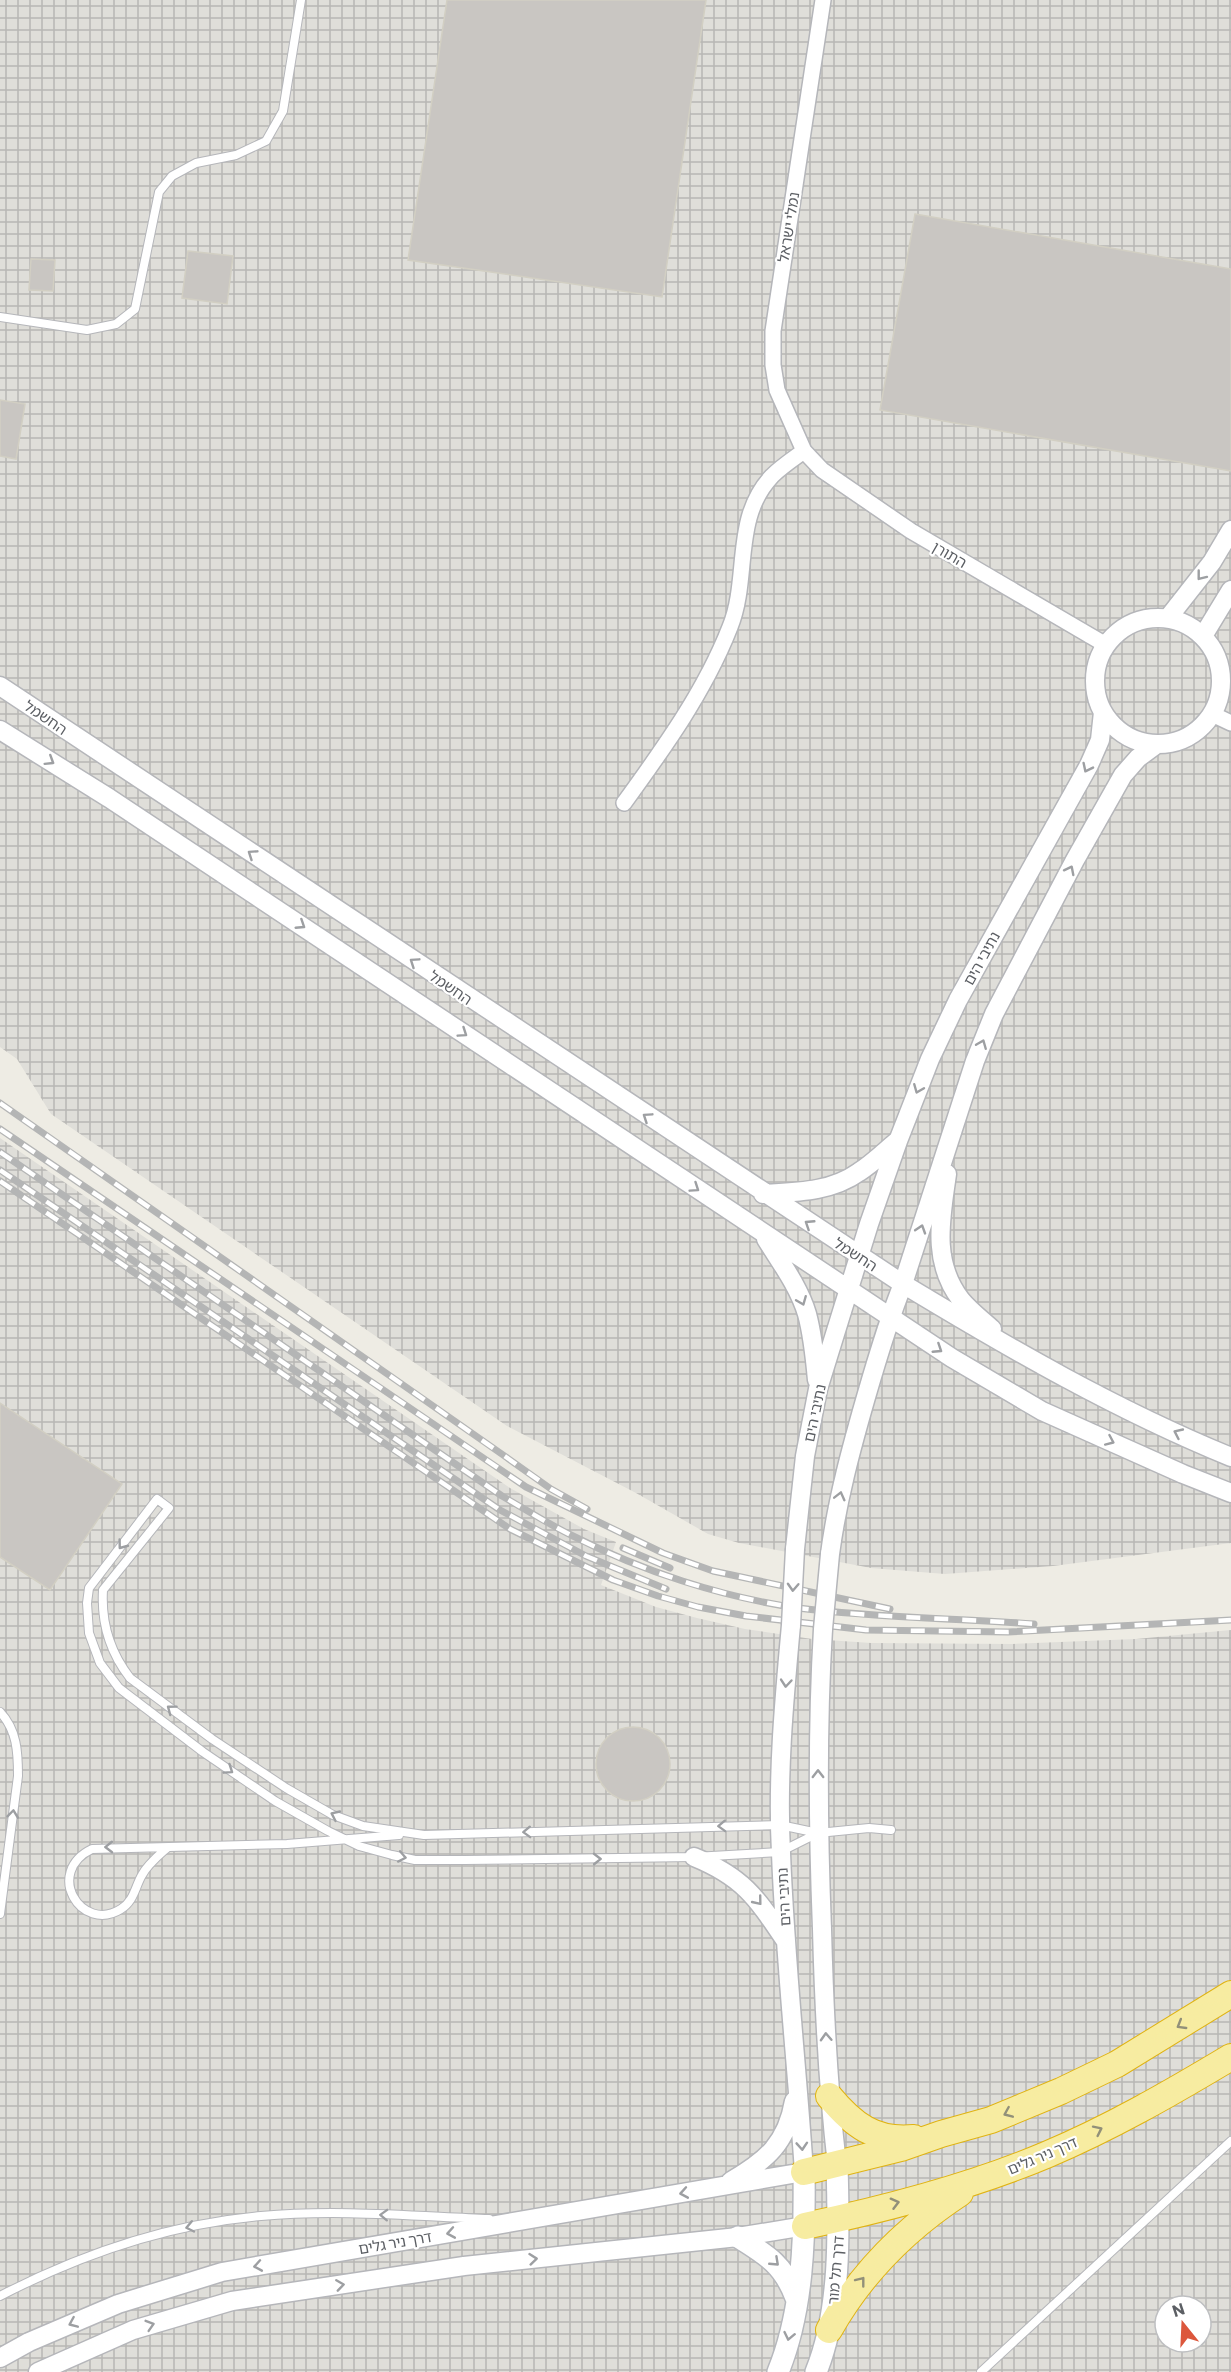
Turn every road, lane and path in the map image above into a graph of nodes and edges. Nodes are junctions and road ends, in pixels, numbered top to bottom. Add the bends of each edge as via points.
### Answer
1 (301, 0) edge
2 (823, 0) edge
3 (0, 317) edge
4 (804, 451) junction
5 (1231, 530) edge
6 (1231, 590) edge
7 (1168, 618) junction
8 (1203, 636) junction
9 (1106, 645) junction
10 (0, 686) edge
11 (1103, 712) junction
12 (1212, 714) junction
13 (1231, 723) edge
14 (0, 730) edge
15 (1156, 744) junction
16 (624, 803) dead end
17 (953, 1131) junction
18 (898, 1141) junction
19 (764, 1194) junction
20 (762, 1233) junction
21 (858, 1256) junction
22 (903, 1284) junction
23 (848, 1290) junction
24 (890, 1317) junction
25 (1015, 1351) junction
26 (818, 1389) junction
27 (1231, 1457) edge
28 (1231, 1493) edge
29 (0, 1712) edge
30 (780, 1825) junction
31 (891, 1830) dead end
32 (818, 1833) junction
33 (424, 1834) junction
34 (348, 1840) junction
35 (167, 1848) junction
36 (780, 1852) junction
37 (694, 1857) junction
38 (7, 1867) junction
39 (0, 1878) edge
40 (0, 1914) edge
41 (786, 1942) junction
42 (1231, 1994) edge
43 (1231, 2057) edge
44 (798, 2079) junction
45 (829, 2096) junction
46 (941, 2134) junction
47 (1231, 2141) edge
48 (837, 2165) junction
49 (804, 2172) junction
50 (981, 2180) junction
51 (720, 2187) junction
52 (839, 2219) junction
53 (527, 2220) junction
54 (805, 2226) junction
55 (738, 2237) junction
56 (0, 2296) edge
57 (796, 2300) junction
58 (829, 2330) junction
59 (0, 2358) edge
60 (38, 2372) edge
61 (778, 2372) edge
62 (816, 2372) edge
63 (981, 2372) edge

1 - 3 lane via 283,111 266,141 237,155 196,163 172,176 159,192 135,309 116,324 87,330
2 - 4 street, נמלי ישראל via 773,331 777,390
4 - 9 street, התורן via 822,470 911,531
4 - 16 street via 771,477 755,501 748,518 731,626 667,744
5 -> 7 street via 1212,562
6 - 8 street
7 - 8 street via 1187,624
7 - 9 street via 1133,623
8 - 12 street via 1216,657 1222,681
9 - 11 street via 1095,678 1096,696
19 -> 10 street, החשמל
11 - 15 street via 1125,735
11 -> 18 street, נתיבי הים via 1100,740 1089,765 958,1000
12 - 13 street
12 - 15 street via 1188,736
14 -> 20 street via 129,811
17 -> 15 street via 994,1014 1123,775
22 -> 17 street
17 - 25 street via 939,1235 941,1255 961,1300
18 - 19 street via 859,1173 836,1184 810,1191
18 - 21 street, נתיבי הים
21 -> 19 street, החשמל
20 - 23 street
20 -> 26 street via 807,1313
21 - 22 street, החשמל
21 - 23 street, נתיבי הים
22 - 24 street
22 - 25 street, החשמל
23 - 24 street
23 - 26 street, נתיבי הים
24 -> 28 street via 952,1359 1042,1411
32 -> 24 street, bridge via 818,1733 830,1554 855,1435
27 -> 25 street via 1109,1402
26 -> 30 street, נתיבי הים, bridge via 805,1456 795,1549
38 -> 29 lane via 18,1756 9,1721
30 - 32 lane
30 -> 33 lane
30 - 36 street, נתיבי הים
31 - 32 lane
32 - 36 lane
45 -> 32 street
33 - 34 lane
33 -> 34 lane via 363,1826 333,1815 212,1739 130,1678 108,1640 103,1590 169,1508 157,1499 89,1588 89,1633 100,1663 119,1688 203,1752 275,1801
34 - 35 lane
34 -> 37 lane via 415,1860
35 -> 35 lane via 92,1849 82,1854 70,1871 70,1892 83,1909 113,1913 130,1901 141,1876
36 - 37 lane
36 - 41 street, נתיבי הים
37 -> 41 street via 729,1873 748,1888
38 - 39 lane
38 - 40 lane
41 - 44 street, נתיבי הים
42 -> 46 highway via 1117,2064 991,2120
50 -> 43 highway, דרך ניר גלים via 1047,2155 1143,2108
44 -> 49 street, נתיבי הים
44 - 51 street via 791,2119 776,2149
45 - 46 highway via 862,2128 890,2139
45 - 48 street
46 - 48 highway
47 - 63 lane
48 - 49 highway
48 - 52 main road, דרך תל מור
49 - 51 street, דרך ניר גלים
49 - 54 main road
52 -> 50 highway, דרך ניר גלים
58 -> 50 highway via 858,2285 889,2249 932,2211
51 -> 53 street, דרך ניר גלים
52 - 54 highway, דרך ניר גלים
52 - 58 main road, דרך תל מור
53 -> 56 lane via 356,2214 261,2216 191,2226 109,2248
53 -> 59 street, דרך ניר גלים via 222,2272 118,2304
54 - 55 street
54 - 57 main road
55 -> 57 main road via 782,2268
60 -> 55 street via 133,2330 232,2301 464,2266
57 -> 61 main road
58 - 62 main road, דרך תל מור

